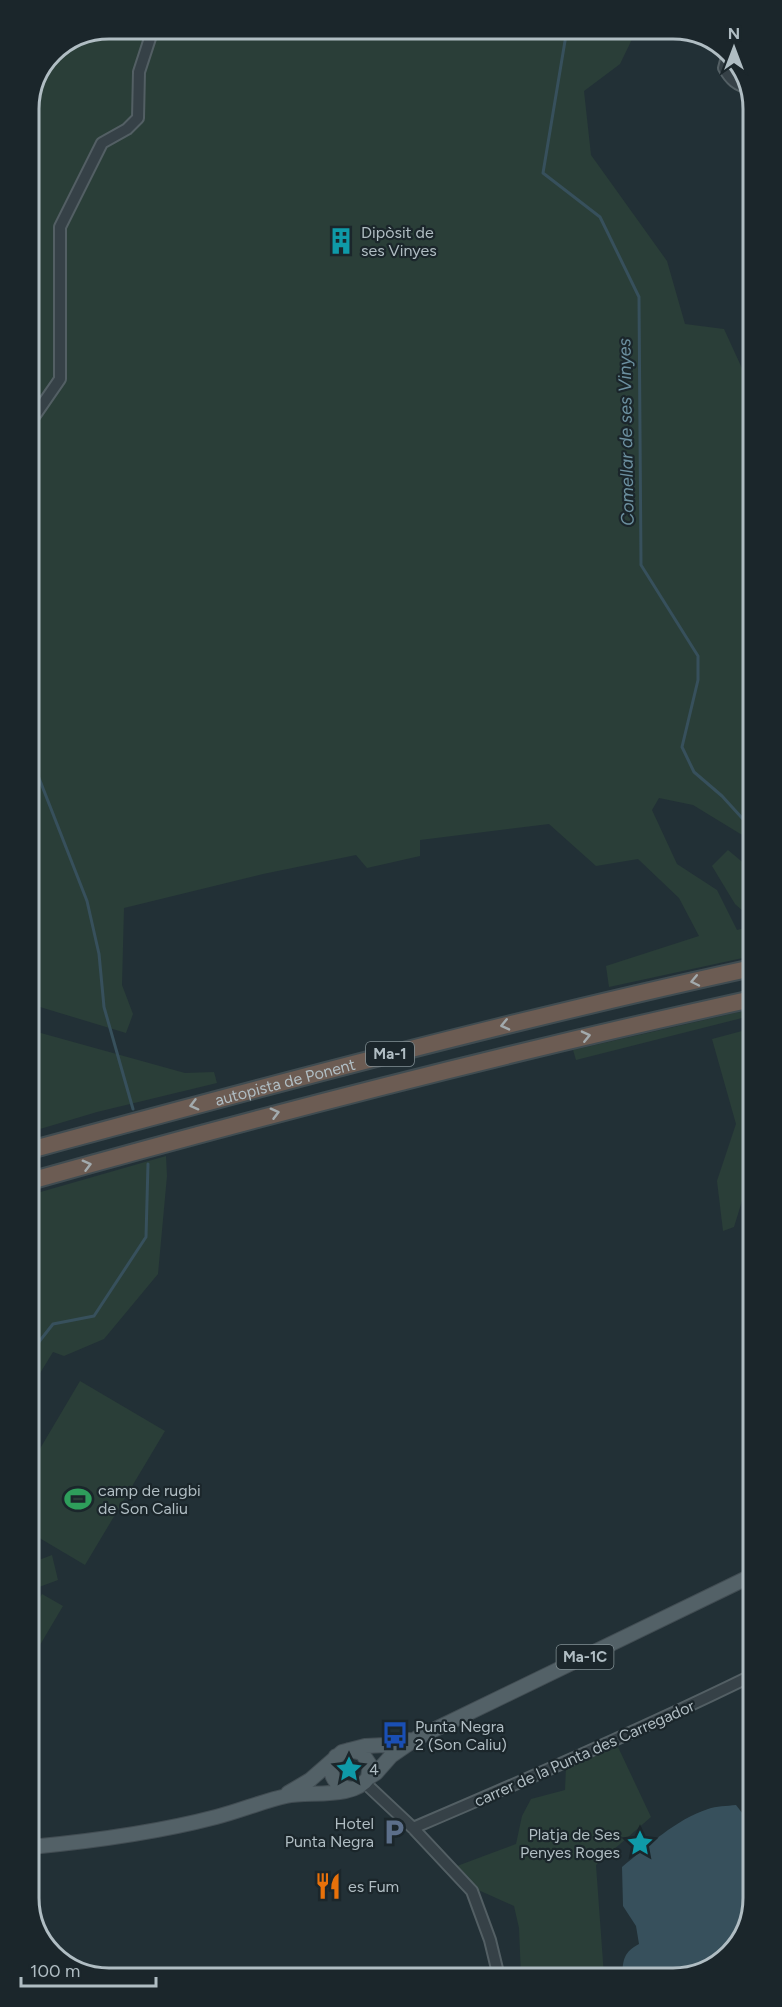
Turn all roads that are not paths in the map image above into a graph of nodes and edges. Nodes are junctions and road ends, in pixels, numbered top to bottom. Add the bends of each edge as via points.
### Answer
1 (150, 39) edge
2 (39, 409) edge
3 (743, 971) edge
4 (743, 1001) edge
5 (39, 1148) edge
6 (39, 1178) edge
7 (743, 1580) edge
8 (743, 1680) edge
9 (417, 1738) junction
10 (342, 1753) junction
11 (367, 1780) junction
12 (351, 1789) junction
13 (284, 1796) junction
14 (413, 1828) junction
15 (39, 1846) edge
16 (497, 1968) edge

1 - 2 street via 139,72 138,118 102,143 60,226 60,379
3 -> 5 highway, autopista de Ponent / Ma-1 via 410,1048
6 -> 4 highway, autopista de Ponent / Ma-1 via 415,1077
7 - 9 main road, Ma-1C
8 - 14 street, carrer de la Punta des Carregador via 564,1764
9 - 10 main road, Ma-1C
9 - 11 main road, Ma-1C
10 - 11 main road via 356,1750 367,1758
10 - 12 main road via 331,1768 338,1785
10 - 13 main road, Ma-1C
11 - 12 main road, Ma-1C
11 - 14 street
12 - 13 main road, Ma-1C
13 - 15 main road, Ma-1C via 152,1832
14 - 16 street via 472,1891

